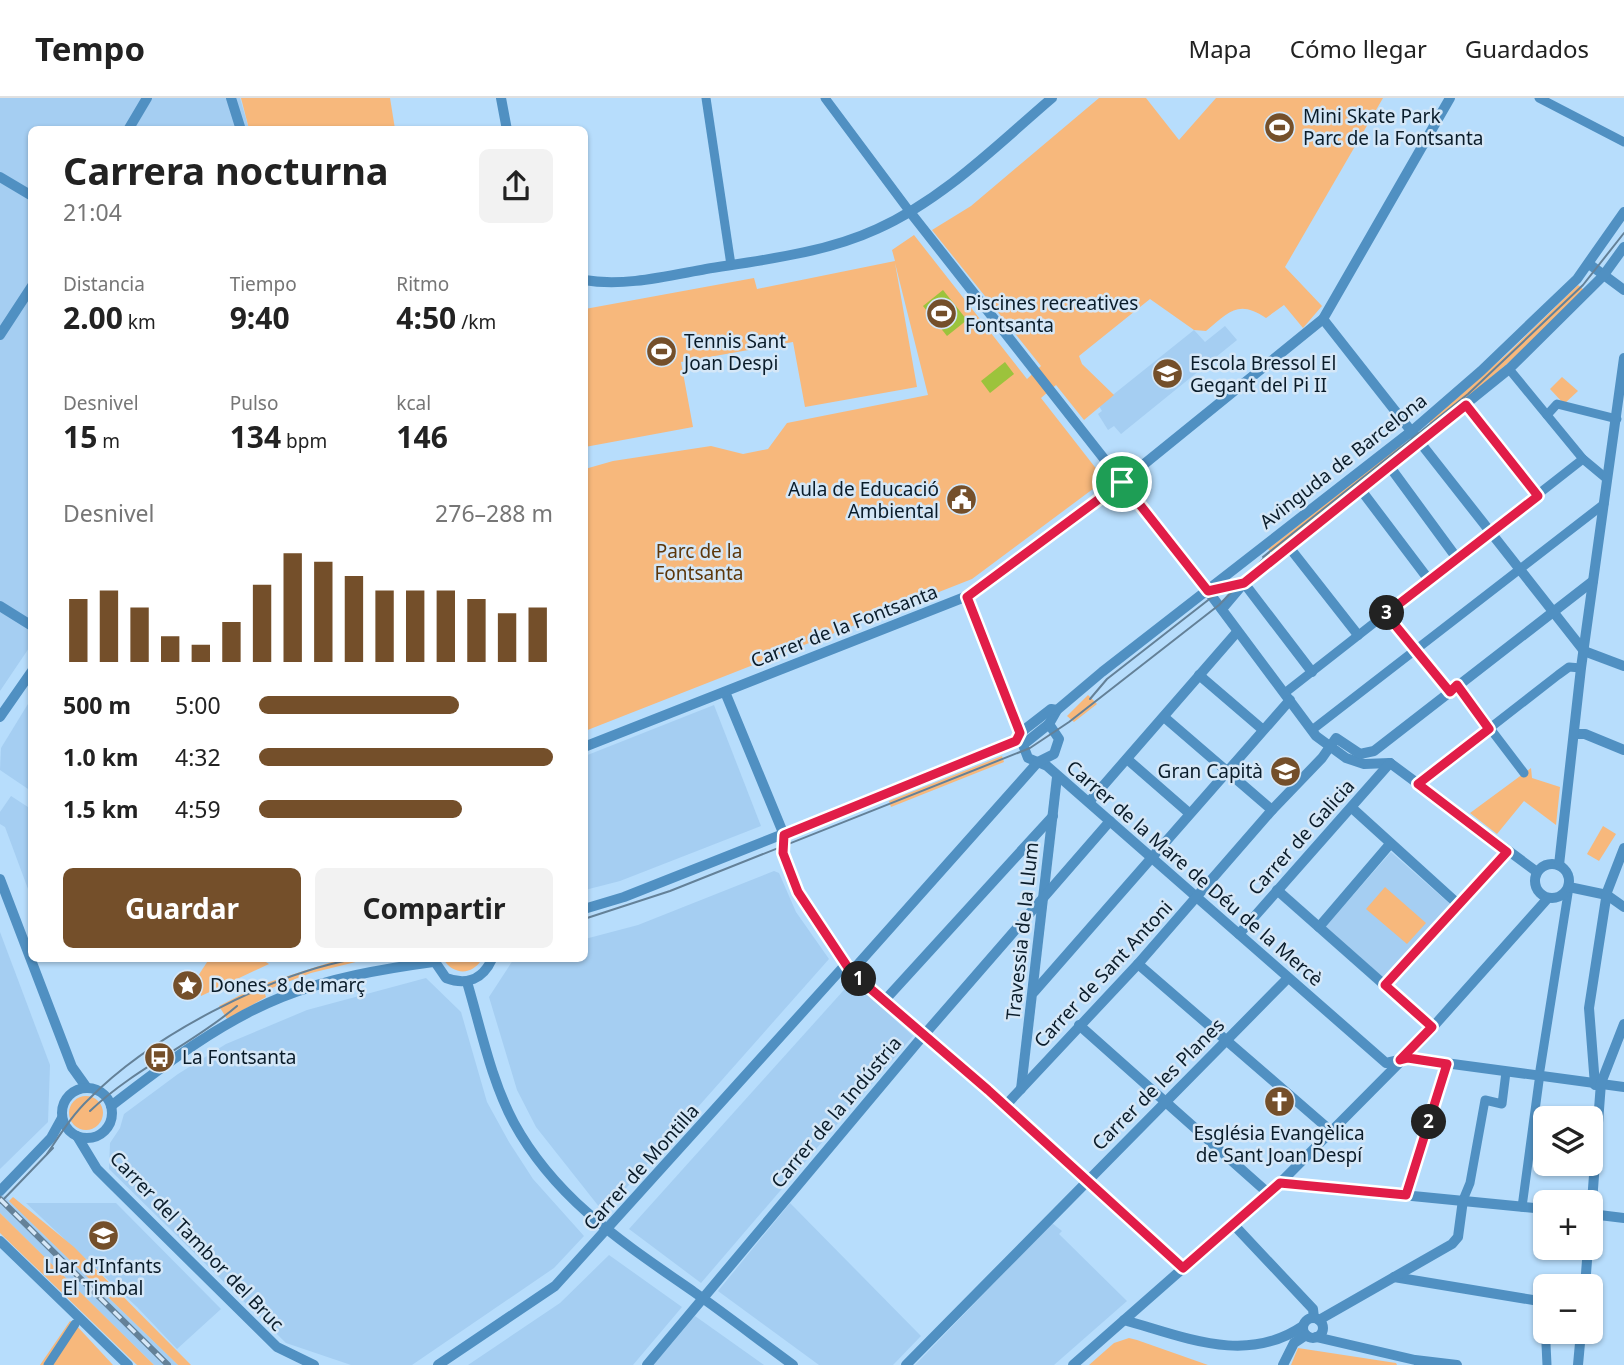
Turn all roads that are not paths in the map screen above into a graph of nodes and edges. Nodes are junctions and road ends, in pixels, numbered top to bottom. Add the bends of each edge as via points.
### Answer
1 (147, 98) edge
2 (231, 98) edge
3 (502, 98) edge
4 (706, 98) edge
5 (825, 98) edge
6 (1052, 98) edge
7 (1450, 98) edge
8 (1539, 98) edge
9 (130, 126) edge
10 (240, 126) edge
11 (506, 126) edge
12 (1624, 142) edge
13 (0, 177) edge
14 (28, 194) edge
15 (909, 212) junction
16 (1624, 212) edge
17 (1624, 247) edge
18 (1589, 264) junction
19 (731, 265) junction
20 (1603, 276) junction
21 (588, 281) edge
22 (1624, 290) edge
23 (28, 292) edge
24 (1323, 319) junction
25 (0, 335) edge
26 (1624, 358) edge
27 (1509, 369) junction
28 (1466, 405) junction
29 (1547, 415) junction
30 (1617, 419) junction
31 (1413, 430) junction
32 (1422, 442) junction
33 (1583, 459) junction
34 (1390, 467) junction
35 (1607, 479) junction
36 (1122, 482) junction
37 (1361, 490) junction
38 (1538, 496) junction
39 (1604, 504) junction
40 (1490, 532) junction
41 (1289, 547) junction
42 (1456, 557) junction
43 (1520, 570) junction
44 (1429, 580) junction
45 (1593, 581) junction
46 (1244, 583) junction
47 (1208, 591) junction
48 (967, 597) junction
49 (0, 606) edge
50 (1222, 609) junction
51 (1553, 612) junction
52 (1386, 614) junction
53 (28, 624) edge
54 (1237, 632) junction
55 (1358, 635) junction
56 (1415, 650) junction
57 (1584, 651) junction
58 (1624, 666) edge
59 (1581, 668) junction
60 (1312, 672) junction
61 (1199, 675) junction
62 (28, 677) edge
63 (1453, 689) junction
64 (725, 692) junction
65 (1288, 696) junction
66 (1057, 710) junction
67 (0, 717) edge
68 (1164, 718) junction
69 (1035, 721) junction
70 (1049, 724) junction
71 (1262, 729) junction
72 (1489, 729) junction
73 (1312, 730) junction
74 (1576, 734) junction
75 (1020, 739) junction
76 (1332, 742) junction
77 (588, 745) edge
78 (1624, 750) edge
79 (1128, 759) junction
80 (1038, 762) junction
81 (1390, 763) junction
82 (1226, 772) junction
83 (1524, 773) dead end
84 (1057, 777) junction
85 (1418, 784) junction
86 (1089, 802) junction
87 (1352, 808) junction
88 (1272, 810) junction
89 (1189, 813) junction
90 (1053, 816) junction
91 (1110, 821) junction
92 (784, 835) junction
93 (1390, 844) junction
94 (1624, 848) edge
95 (1507, 852) junction
96 (1153, 857) junction
97 (1559, 865) junction
98 (1537, 872) junction
99 (0, 879) edge
100 (1569, 887) junction
101 (1276, 890) junction
102 (1607, 895) junction
103 (1548, 898) junction
104 (1196, 899) junction
105 (1042, 902) junction
106 (1459, 905) junction
107 (1624, 906) edge
108 (588, 908) edge
109 (1319, 927) junction
110 (1239, 934) junction
111 (28, 952) edge
112 (32, 962) edge
113 (423, 962) edge
114 (434, 962) edge
115 (490, 962) edge
116 (1138, 964) junction
117 (849, 968) junction
118 (1288, 978) junction
119 (467, 982) junction
120 (1385, 985) junction
121 (1034, 992) junction
122 (885, 1000) junction
123 (1624, 1024) edge
124 (1079, 1025) junction
125 (1432, 1027) junction
126 (924, 1036) junction
127 (1228, 1040) junction
128 (1400, 1060) junction
129 (1447, 1064) junction
130 (1540, 1070) dead end
131 (1506, 1072) junction
132 (1539, 1081) dead end
133 (1598, 1084) junction
134 (1624, 1087) edge
135 (87, 1088) junction
136 (1021, 1089) junction
137 (1164, 1101) junction
138 (109, 1102) junction
139 (1005, 1106) junction
140 (62, 1118) junction
141 (1331, 1131) junction
142 (75, 1135) junction
143 (98, 1136) junction
144 (51, 1138) junction
145 (93, 1159) junction
146 (1086, 1181) junction
147 (1280, 1183) junction
148 (1592, 1190) edge
149 (0, 1191) edge
150 (1268, 1193) junction
151 (1406, 1195) junction
152 (1463, 1200) junction
153 (1522, 1207) junction
154 (1533, 1208) edge
155 (1603, 1216) edge
156 (1624, 1218) edge
157 (1233, 1224) junction
158 (607, 1232) junction
159 (0, 1241) edge
160 (1183, 1268) junction
161 (1394, 1277) junction
162 (704, 1299) junction
163 (1533, 1300) edge
164 (1316, 1319) junction
165 (1124, 1320) junction
166 (75, 1324) dead end
167 (1308, 1333) junction
168 (1546, 1344) edge
169 (1580, 1344) edge
170 (48, 1365) edge
171 (128, 1365) edge
172 (314, 1365) edge
173 (438, 1365) edge
174 (647, 1365) edge
175 (793, 1365) edge
176 (906, 1365) edge
177 (1073, 1365) edge
178 (1283, 1365) edge
179 (1457, 1365) edge
180 (1547, 1365) edge
181 (1578, 1365) edge

1 - 9 street
2 - 10 street
3 - 11 street
4 - 19 street
5 - 15 street
6 - 15 street via 949,185
7 - 24 street, Carrer de la Fontsanta
8 - 12 street
13 - 14 street
15 - 19 street via 836,243
15 - 36 street
16 - 18 street, Avinguda de Barcelona
17 - 20 street, Avinguda de Barcelona
18 - 20 street
18 - 31 street, Avinguda de Barcelona via 1481,371
19 - 21 street via 615,283
20 - 22 street
20 - 27 street, Avinguda de Barcelona
23 - 25 street
24 - 31 street
24 - 36 street, Carrer de la Fontsanta
26 - 30 street
27 - 28 street, Avinguda de Barcelona
27 - 29 street
28 - 32 street, Avinguda de Barcelona
28 - 38 street
29 - 30 street via 1557,404
29 - 33 street
30 - 35 street
31 - 32 street
31 - 47 street, Avinguda de Barcelona
32 - 34 street, Avinguda de Barcelona
32 - 40 street
33 - 35 street
33 - 38 street
34 - 37 street, Avinguda de Barcelona
34 - 42 street
35 - 39 street
36 - 47 street
36 - 48 street, Carrer de la Fontsanta
37 - 41 street, Avinguda de Barcelona
37 - 44 street
38 - 40 street
39 - 43 street
39 - 45 street
40 - 42 street
40 - 43 street
41 - 46 street, Avinguda de Barcelona
41 - 55 street
42 - 44 street
43 - 51 street
43 - 56 street
44 - 52 street
45 - 51 street
45 - 57 street
46 - 47 street
46 - 50 street, Avinguda de Barcelona
46 - 60 street
47 - 50 street
47 - 66 street, Avinguda de Barcelona
48 - 64 street, Carrer de la Fontsanta
48 - 75 street, Carrer de la Mare de Déu de la Mercè
49 - 53 street
50 - 54 street
51 - 57 street
51 - 63 street
52 - 55 street
52 - 56 street
54 - 61 street
54 - 65 street
55 - 60 street
56 - 63 street
56 - 73 street
57 - 58 street
57 - 59 street
59 - 72 street via 1569,667
59 - 74 street
60 - 65 street
61 - 68 street
61 - 71 street
62 - 67 street
63 - 72 street
63 - 76 street via 1374,751 1360,754
64 - 77 street, Carrer de la Fontsanta
64 - 92 street
65 - 71 street
65 - 73 street
66 - 69 street, Avinguda de Barcelona via 1051,709
66 - 70 street, Avinguda de Barcelona
68 - 79 street
68 - 82 street
69 - 70 street
69 - 75 street, Avinguda de Barcelona
70 - 75 street, Avinguda de Barcelona
70 - 80 street, Carrer de Montilla via 1059,739 1057,747 1050,757
71 - 82 street
72 - 83 street
72 - 85 street
73 - 76 street
74 - 78 street
74 - 97 street
75 - 80 street, Carrer de la Mare de Déu de la Mercè via 1028,758
75 - 92 street, Avinguda de Barcelona
76 - 81 street via 1346,758 1364,764
76 - 88 street, Carrer de Sant Antoni
79 - 86 street
79 - 89 street
80 - 84 street, Carrer de la Mare de Déu de la Mercè
80 - 117 street, Carrer de Montilla
81 - 85 street
81 - 87 street, Carrer de Galicia
82 - 88 street
82 - 89 street
84 - 86 street, Carrer de la Mare de Déu de la Mercè
84 - 90 street, Travessia de la Llum
85 - 95 street
86 - 91 street, Carrer de la Mare de Déu de la Mercè
87 - 93 street
87 - 101 street, Carrer de Galicia
88 - 104 street, Carrer de Sant Antoni
89 - 96 street
90 - 105 street, Travessia de la Llum
90 - 122 street
91 - 96 street, Carrer de la Mare de Déu de la Mercè
91 - 105 street, Carrer de la Indústria
92 - 108 street, Avinguda de Barcelona
92 - 117 street via 783,853 798,892
93 - 106 street
93 - 109 street
94 - 102 street
95 - 98 street
95 - 106 street
96 - 104 street, Carrer de la Mare de Déu de la Mercè
96 - 121 street
97 - 98 street via 1547,864
97 - 100 street via 1569,874
98 - 103 street via 1535,886
99 - 111 street
100 - 102 street
100 - 103 street via 1561,896
100 - 130 street
101 - 109 street
101 - 110 street, Carrer de Galicia
102 - 107 street
102 - 133 street via 1588,1008
103 - 125 street
104 - 110 street, Carrer de la Mare de Déu de la Mercè
104 - 116 street, Carrer de Sant Antoni
105 - 121 street, Travessia de la Llum
105 - 126 street, Carrer de la Indústria
106 - 120 street
109 - 120 street
110 - 118 street, Carrer de la Mare de Déu de la Mercè
112 - 135 street via 72,1067
113 - 138 street via 281,998 204,1038
114 - 119 street via 446,978
115 - 119 street via 479,977
116 - 124 street, Carrer de Sant Antoni
116 - 127 street
117 - 122 street
117 - 158 street, Carrer de Montilla
118 - 127 street, Carrer de les Planes
118 - 128 street, Carrer de la Mare de Déu de la Mercè via 1386,1063
119 - 158 street via 496,1081 514,1123 544,1170
120 - 125 street
121 - 136 street, Travessia de la Llum
122 - 126 street
123 - 133 street
124 - 136 street, Carrer de Sant Antoni
124 - 137 street
125 - 128 street
126 - 139 street
126 - 162 street, Carrer de la Indústria
127 - 137 street, Carrer de les Planes
127 - 141 street
128 - 129 street
128 - 141 street
129 - 131 street
129 - 151 street
131 - 133 street
131 - 152 street via 1502,1104 1485,1100
132 - 153 street
133 - 134 street
133 - 148 street
135 - 138 street
135 - 140 street via 66,1099
136 - 139 street, Carrer de Sant Antoni
137 - 146 street, Carrer de les Planes
137 - 150 street
138 - 143 street via 111,1120
139 - 146 street
140 - 142 street
140 - 144 street
141 - 147 street
142 - 143 street
142 - 144 street
142 - 145 street, Carrer del Tambor del Bruc
143 - 145 street, Carrer del Tambor del Bruc
144 - 149 street
145 - 172 street, Carrer del Tambor del Bruc via 97,1169 276,1347
146 - 160 street
146 - 176 street, Carrer de les Planes
147 - 150 street
147 - 151 street
150 - 157 street
151 - 152 street
152 - 153 street
152 - 161 street via 1456,1240
153 - 154 street
155 - 156 street
157 - 160 street
157 - 164 street via 1314,1309
158 - 162 street
158 - 173 street, Carrer de Montilla via 555,1286
159 - 171 street
160 - 165 street
161 - 163 street
161 - 164 street
162 - 174 street, Carrer de la Indústria
162 - 175 street
164 - 167 street via 1305,1322
164 - 167 street via 1322,1329
165 - 167 street via 1243,1350
165 - 177 street
166 - 170 street
167 - 178 street via 1294,1343
167 - 179 street via 1402,1357
168 - 180 street
169 - 181 street

